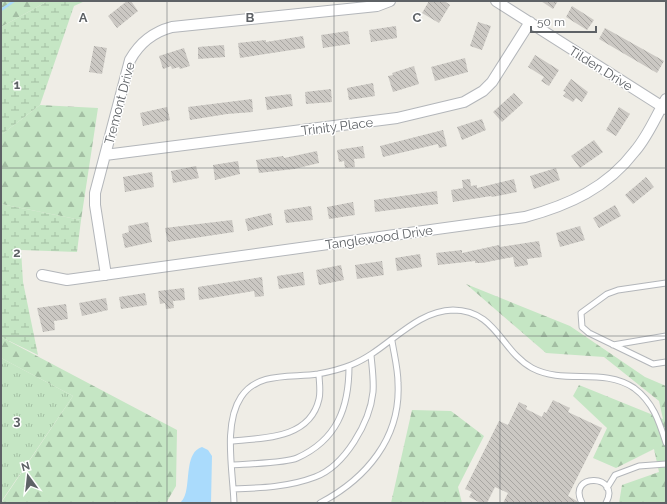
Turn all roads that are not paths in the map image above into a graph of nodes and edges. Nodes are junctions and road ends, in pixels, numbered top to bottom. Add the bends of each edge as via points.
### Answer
1 (390, 1) edge
2 (496, 1) edge
3 (530, 22) junction
4 (665, 105) edge
5 (105, 155) junction
6 (42, 275) dead end
7 (106, 275) junction
8 (666, 283) edge
9 (666, 336) edge
10 (392, 341) junction
11 (612, 345) junction
12 (371, 355) junction
13 (666, 362) edge
14 (348, 366) junction
15 (319, 374) junction
16 (231, 441) junction
17 (666, 442) edge
18 (666, 464) edge
19 (232, 466) junction
20 (607, 488) junction
21 (234, 490) junction
22 (234, 503) edge
23 (320, 503) edge
24 (582, 503) edge
25 (606, 503) edge

1 - 5 street, Tremont Drive via 377,6 172,27 150,35 136,49 130,60
2 - 3 street, Tilden Drive
3 - 4 street, Tilden Drive
3 - 5 street, Trinity Place via 492,82 483,91 464,102 397,118
4 - 7 street, Tanglewood Drive via 636,150 608,179 592,191 548,211 525,217
5 - 7 street, Tremont Drive via 95,193 95,205
6 - 7 street, Tanglewood Drive via 67,280
8 - 11 lane via 613,291 583,310 580,317 585,330
9 - 11 lane
10 - 12 lane
10 - 17 lane via 428,315 453,310 474,314 494,328 522,360 542,372 565,377 609,378 633,388 650,404
10 - 23 lane via 398,382 398,403 393,424 381,451 364,473 340,492
11 - 13 lane via 653,364
12 - 14 lane
12 - 21 lane via 373,391 367,418 345,457 316,477 280,486
14 - 15 lane
14 - 19 lane via 349,381 340,420 327,439 296,459
15 - 16 lane via 274,377 255,384 246,392 233,414
15 - 16 lane via 320,398 304,425 271,437
16 - 19 lane
18 - 20 lane via 639,466 615,475
19 - 21 lane
20 - 24 lane via 600,481 586,482 579,494
20 - 25 lane via 609,495
21 - 22 lane

